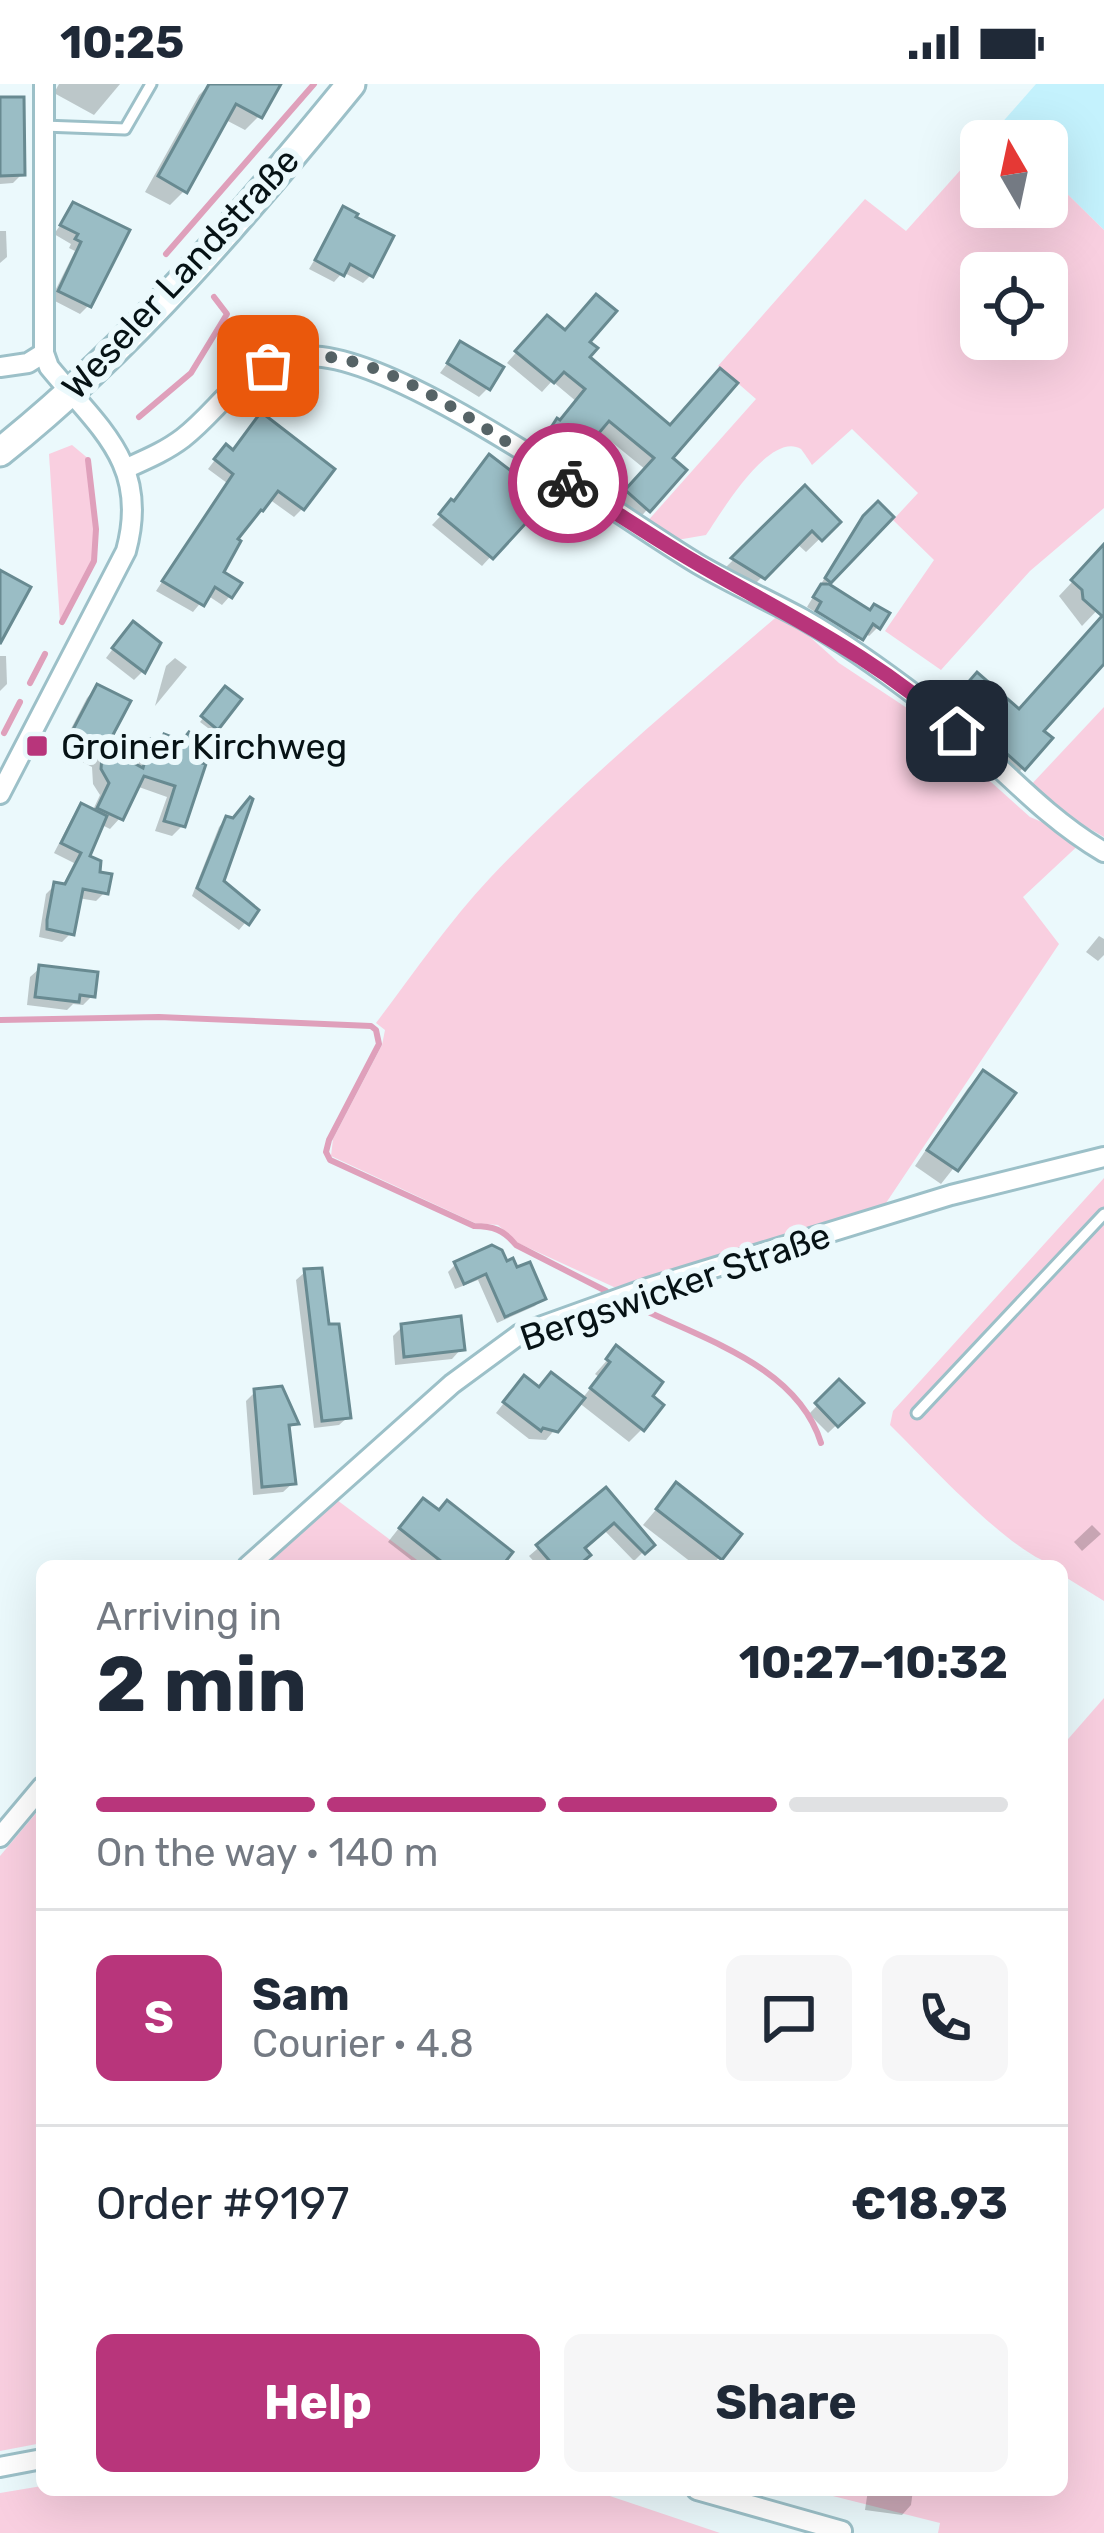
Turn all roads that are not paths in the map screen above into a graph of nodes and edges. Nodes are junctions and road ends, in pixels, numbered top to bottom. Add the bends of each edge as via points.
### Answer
1 (44, 84) edge
2 (151, 84) edge
3 (351, 84) edge
4 (44, 126) junction
5 (44, 353) junction
6 (0, 367) edge
7 (70, 393) junction
8 (0, 452) edge
9 (127, 468) junction
10 (0, 794) edge
11 (1104, 852) edge
12 (1104, 1157) edge
13 (1104, 1214) edge
14 (917, 1413) dead end
15 (255, 1560) edge
16 (36, 1794) edge
17 (0, 1837) edge
18 (36, 2460) edge
19 (0, 2467) edge
20 (718, 2496) edge
21 (842, 2531) edge

1 - 4 street
2 - 4 lane via 125,129
3 - 7 main road, Weseler Landstraße via 238,218
4 - 5 street
5 - 6 street
5 - 7 street
7 - 8 main road, Weseler Landstraße
7 - 9 street
9 - 10 street via 134,511 126,551
9 - 11 street via 185,436 235,384 268,366 300,356 374,370 427,394 868,661
12 - 15 street, Bergswicker Straße via 951,1195 520,1334 452,1384
13 - 14 lane
16 - 17 street
18 - 19 street
20 - 21 street

